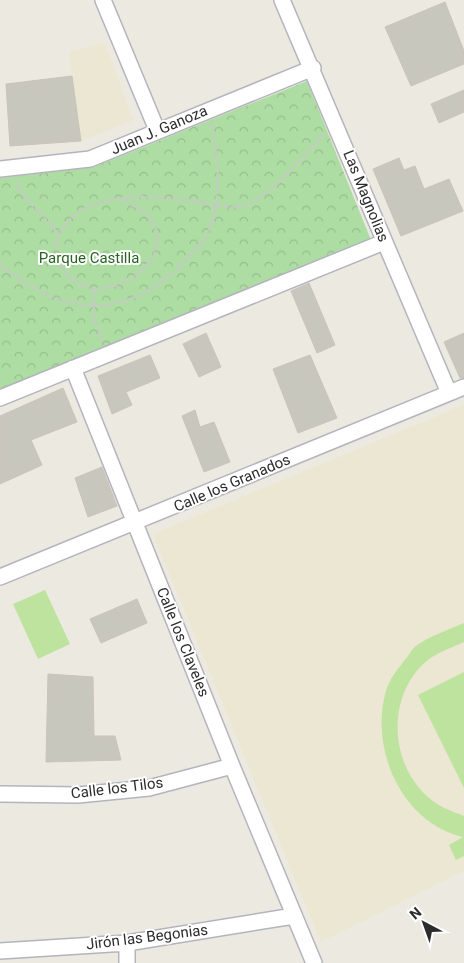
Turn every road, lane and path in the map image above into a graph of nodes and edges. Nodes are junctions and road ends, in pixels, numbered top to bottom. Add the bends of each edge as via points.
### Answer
1 (103, 0) edge
2 (282, 0) edge
3 (313, 68) junction
4 (212, 120) dead end
5 (335, 121) junction
6 (157, 130) junction
7 (5, 169) edge
8 (120, 199) junction
9 (217, 205) junction
10 (58, 234) junction
11 (384, 242) junction
12 (0, 265) edge
13 (93, 289) junction
14 (92, 307) junction
15 (111, 352) junction
16 (73, 368) junction
17 (464, 388) edge
18 (449, 393) junction
19 (0, 398) edge
20 (136, 523) junction
21 (0, 577) edge
22 (232, 766) junction
23 (0, 794) edge
24 (294, 916) junction
25 (127, 943) junction
26 (0, 951) edge
27 (127, 963) edge
28 (314, 963) edge

1 - 6 street
2 - 3 street, Las Magnolias
3 - 5 street, Las Magnolias
3 - 6 street, Juan J. Ganoza
4 - 9 path via 219,178
5 - 9 path via 263,197 238,207
5 - 11 street, Las Magnolias
6 - 7 street, Juan J. Ganoza via 90,159
7 - 10 path via 21,193
8 - 9 path via 148,196
8 - 10 path via 84,208 67,221
8 - 13 path via 136,205 150,216 158,234 156,251 141,272 130,279 118,285
9 - 14 path via 210,229 191,255 171,274 138,296
10 - 13 path via 57,256 65,271 74,282
11 - 15 street
11 - 18 street, Las Magnolias
12 - 14 path via 43,293 65,302
13 - 14 path
14 - 15 path via 96,327
15 - 16 street
16 - 19 street
16 - 20 street, Calle los Claveles
17 - 18 street, Calle los Granados
18 - 20 street, Calle los Granados
20 - 21 street, Calle los Granados
20 - 22 street, Calle los Claveles
22 - 23 street, Calle los Tilos via 148,788 78,795
22 - 24 street, Calle los Claveles
24 - 25 street, Jirón las Begonias
24 - 28 street, Calle los Claveles
25 - 26 street, Jirón las Begonias
25 - 27 street

